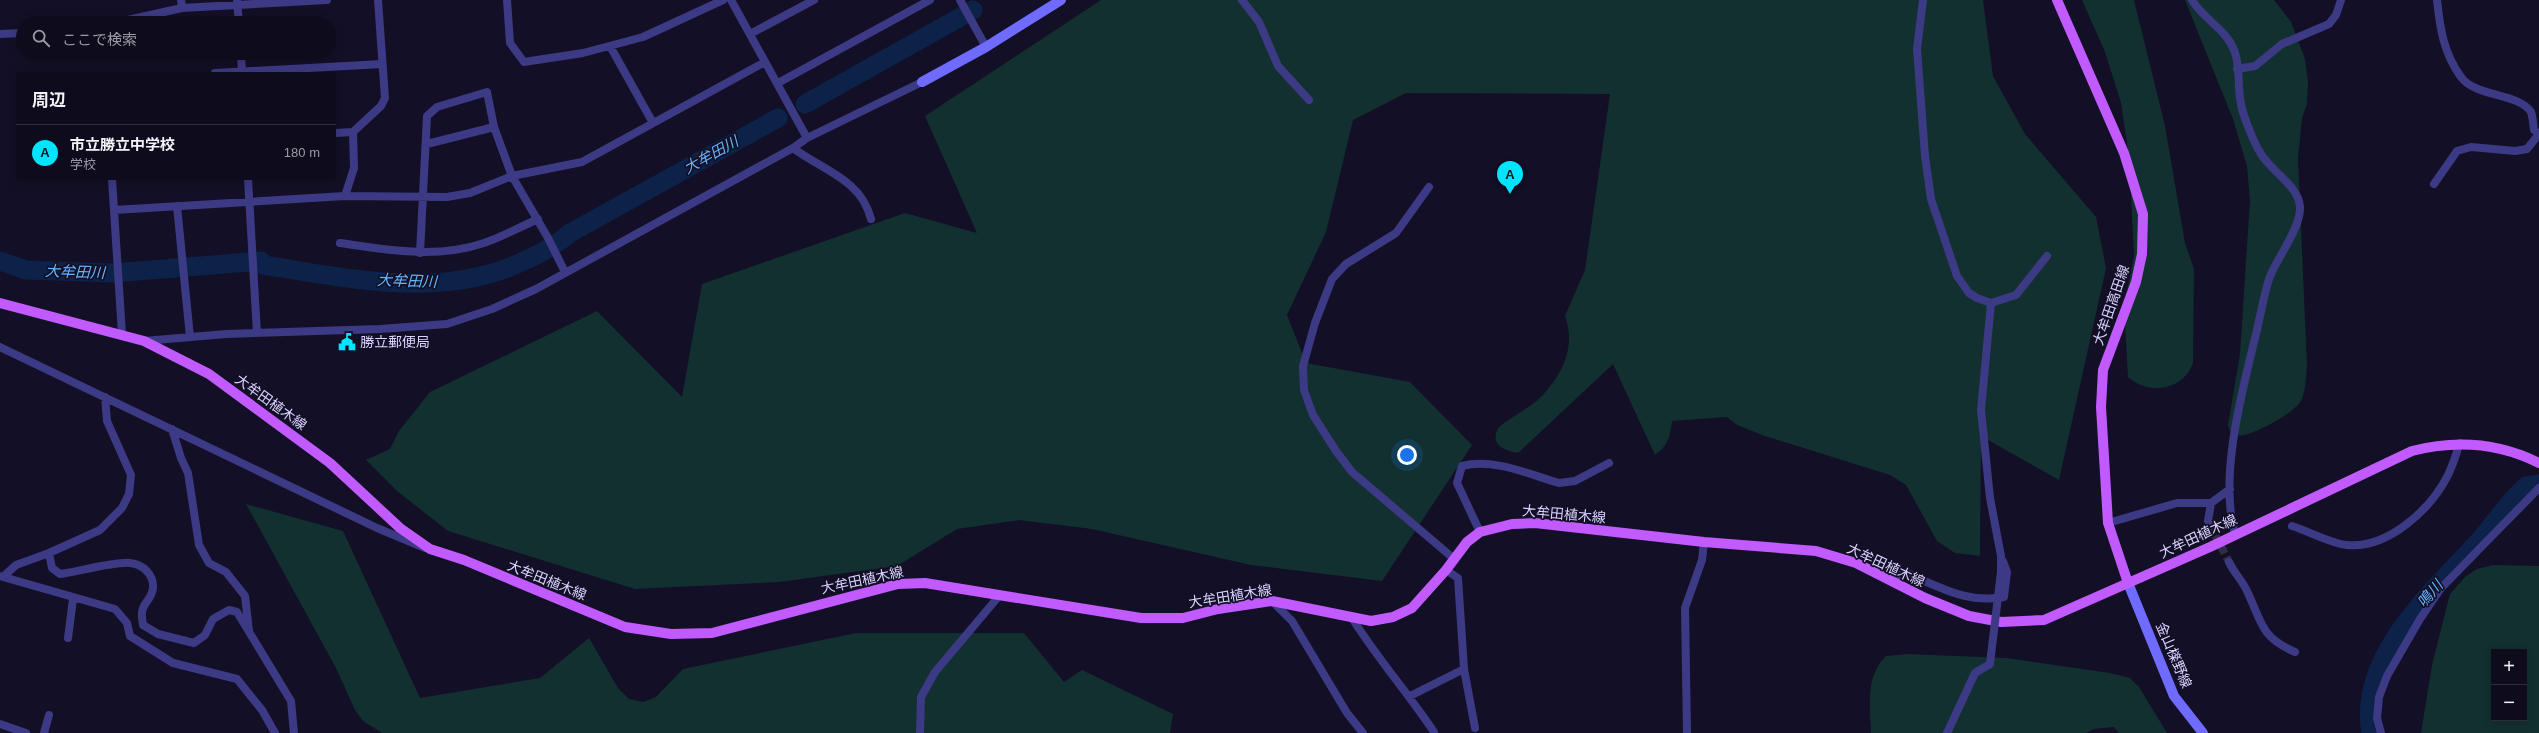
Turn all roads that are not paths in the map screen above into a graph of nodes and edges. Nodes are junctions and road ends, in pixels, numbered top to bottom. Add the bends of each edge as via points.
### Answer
1 (326, 0) edge
2 (378, 0) edge
3 (507, 0) edge
4 (723, 0) edge
5 (731, 0) edge
6 (814, 0) edge
7 (930, 0) edge
8 (960, 0) edge
9 (1061, 0) edge
10 (1242, 0) edge
11 (1923, 0) edge
12 (2057, 0) edge
13 (2192, 0) edge
14 (2341, 0) edge
15 (2437, 0) edge
16 (237, 3) edge
17 (182, 4) edge
18 (139, 16) edge
19 (238, 16) edge
20 (0, 34) edge
21 (16, 34) edge
22 (750, 34) junction
23 (610, 46) junction
24 (986, 47) junction
25 (241, 60) edge
26 (765, 62) junction
27 (382, 64) junction
28 (2238, 69) junction
29 (242, 72) edge
30 (922, 82) joint
31 (778, 83) junction
32 (1309, 100) dead end
33 (653, 123) junction
34 (494, 127) junction
35 (353, 132) junction
36 (336, 133) edge
37 (2539, 134) edge
38 (807, 138) junction
39 (427, 144) junction
40 (793, 148) junction
41 (512, 176) junction
42 (112, 180) edge
43 (248, 180) edge
44 (2434, 184) dead end
45 (1429, 187) dead end
46 (344, 196) junction
47 (422, 197) junction
48 (249, 202) junction
49 (177, 206) junction
50 (114, 210) junction
51 (538, 219) junction
52 (871, 219) dead end
53 (340, 243) dead end
54 (420, 253) junction
55 (2047, 256) dead end
56 (565, 272) junction
57 (0, 303) edge
58 (1991, 303) junction
59 (257, 333) junction
60 (122, 334) junction
61 (190, 337) junction
62 (144, 341) junction
63 (0, 347) edge
64 (105, 397) junction
65 (172, 429) junction
66 (2460, 443) junction
67 (1609, 463) dead end
68 (2539, 464) edge
69 (2539, 488) edge
70 (2230, 490) junction
71 (2211, 503) junction
72 (2108, 523) junction
73 (2210, 525) tunnel mouth
74 (2292, 526) dead end
75 (1480, 532) junction
76 (2235, 535) junction
77 (1704, 542) junction
78 (49, 553) junction
79 (2001, 556) junction
80 (1453, 558) junction
81 (464, 560) junction
82 (2229, 562) tunnel mouth
83 (1446, 570) junction
84 (2, 577) edge
85 (1894, 582) junction
86 (2128, 583) junction
87 (999, 596) junction
88 (73, 599) junction
89 (1272, 601) junction
90 (1352, 618) junction
91 (249, 632) junction
92 (68, 638) dead end
93 (2295, 652) dead end
94 (1464, 669) junction
95 (1410, 696) junction
96 (48, 715) dead end
97 (0, 724) edge
98 (1475, 728) dead end
99 (1434, 732) edge
100 (26, 733) edge
101 (44, 733) edge
102 (275, 733) edge
103 (294, 733) edge
104 (920, 733) edge
105 (1363, 733) edge
106 (1687, 733) edge
107 (1947, 733) edge
108 (2203, 733) edge
109 (2381, 733) edge

1 - 16 street
2 - 27 street
3 - 23 street via 510,43 524,62
4 - 23 street via 644,37
5 - 22 street
6 - 22 street
7 - 31 street
8 - 24 street
9 - 24 main road
10 - 32 street via 1259,22 1278,66
11 - 58 street via 1917,49 1924,156 1931,199 1957,276 1969,292
12 - 72 main road, 大牟田高田線 via 2124,153 2143,214 2142,254 2136,282 2103,370 2101,408
13 - 28 street via 2196,8 2230,39
14 - 28 street via 2336,15 2329,24 2282,44 2255,66
15 - 37 street via 2443,44 2461,77 2470,85 2523,105 2531,113 2534,130
16 - 17 street
16 - 19 street
17 - 18 street
20 - 21 street
22 - 26 street
23 - 33 street
24 - 30 main road
25 - 29 street
26 - 31 street
26 - 33 street
27 - 29 street
27 - 35 street via 385,98 381,106
28 - 70 street via 2241,104 2261,154 2296,195 2300,208 2296,224 2269,279 2236,428
30 - 38 street
31 - 38 street
33 - 41 street via 582,162
34 - 39 street
34 - 39 street via 487,92 437,107 427,116
34 - 41 street
35 - 36 street
35 - 46 street via 354,168
37 - 44 street via 2527,149 2515,151 2471,147 2457,152
38 - 40 street
39 - 47 street
40 - 52 street via 808,160 847,180 862,198
40 - 56 street
41 - 47 street via 470,193 447,197
41 - 51 street
42 - 50 street
43 - 48 street
45 - 80 street via 1396,233 1346,264 1332,279 1303,366 1304,390 1313,414 1336,452 1352,472
46 - 47 street
46 - 48 street
47 - 54 street
48 - 49 street
48 - 59 street
49 - 50 street
49 - 61 street
50 - 60 street
51 - 54 street via 484,243
51 - 56 street
53 - 54 street
55 - 58 street via 2016,296
56 - 59 street via 536,289 492,309 447,324 380,330
57 - 60 main road, 大牟田植木線
58 - 79 street via 1980,410 1990,498
59 - 61 street
60 - 62 main road, 大牟田植木線
61 - 62 street
62 - 81 main road, 大牟田植木線 via 210,374 330,463 400,528 430,549
63 - 64 street
64 - 65 street
64 - 78 street via 107,421 131,475 129,494 122,508 100,530
65 - 81 street via 376,528 422,548
65 - 91 street via 188,473 199,545 209,563 226,572 245,596
66 - 68 main road, 大牟田植木線 via 2484,445
66 - 74 street via 2447,476 2430,502 2388,536 2366,544 2346,545
66 - 76 main road, 大牟田植木線 via 2432,446 2390,460
67 - 75 street via 1567,483 1558,483 1498,465 1476,462 1462,466 1457,483
69 - 109 street via 2442,588 2420,619 2387,676 2379,696 2378,718
70 - 71 street
70 - 76 street via 2229,508
71 - 72 street via 2177,503
71 - 73 street via 2208,521
72 - 86 main road, 大牟田高田線
75 - 77 main road, 大牟田植木線 via 1512,524 1534,524
75 - 80 main road, 大牟田植木線
76 - 86 main road, 大牟田植木線
77 - 85 main road, 大牟田植木線 via 1816,551 1856,563
77 - 106 street via 1702,560 1685,608
78 - 84 street via 16,564
78 - 91 street via 52,568 60,574 130,563 147,570 152,578 153,589 141,612 143,625 158,634 194,643 205,635 213,619 229,610 237,612
79 - 85 street via 2007,572 2004,597 1986,600 1959,595 1904,572
79 - 107 street, bridge via 1990,664 1975,673
80 - 83 main road, 大牟田植木線
81 - 87 main road, 大牟田植木線 via 625,627 671,634 712,633 795,609 898,584 925,583
82 - 93 street via 2247,591 2265,632 2282,646
83 - 90 main road, 大牟田植木線 via 1412,608 1393,618 1371,621
83 - 94 street via 1458,578
84 - 88 street
85 - 86 main road, 大牟田植木線 via 1968,616 2001,622 2044,620
86 - 108 main road, 金山檪野線 via 2174,696
87 - 89 main road, 大牟田植木線 via 1141,618 1183,618 1218,609
87 - 104 street via 935,672 921,697
88 - 92 street
88 - 102 street via 115,609 127,624 130,636 173,663 237,680 262,710
89 - 90 main road, 大牟田植木線
89 - 105 street via 1292,621 1347,713
90 - 95 street via 1373,652
91 - 103 street via 291,702
94 - 95 street
94 - 98 street
95 - 99 street
96 - 101 street
97 - 100 street

